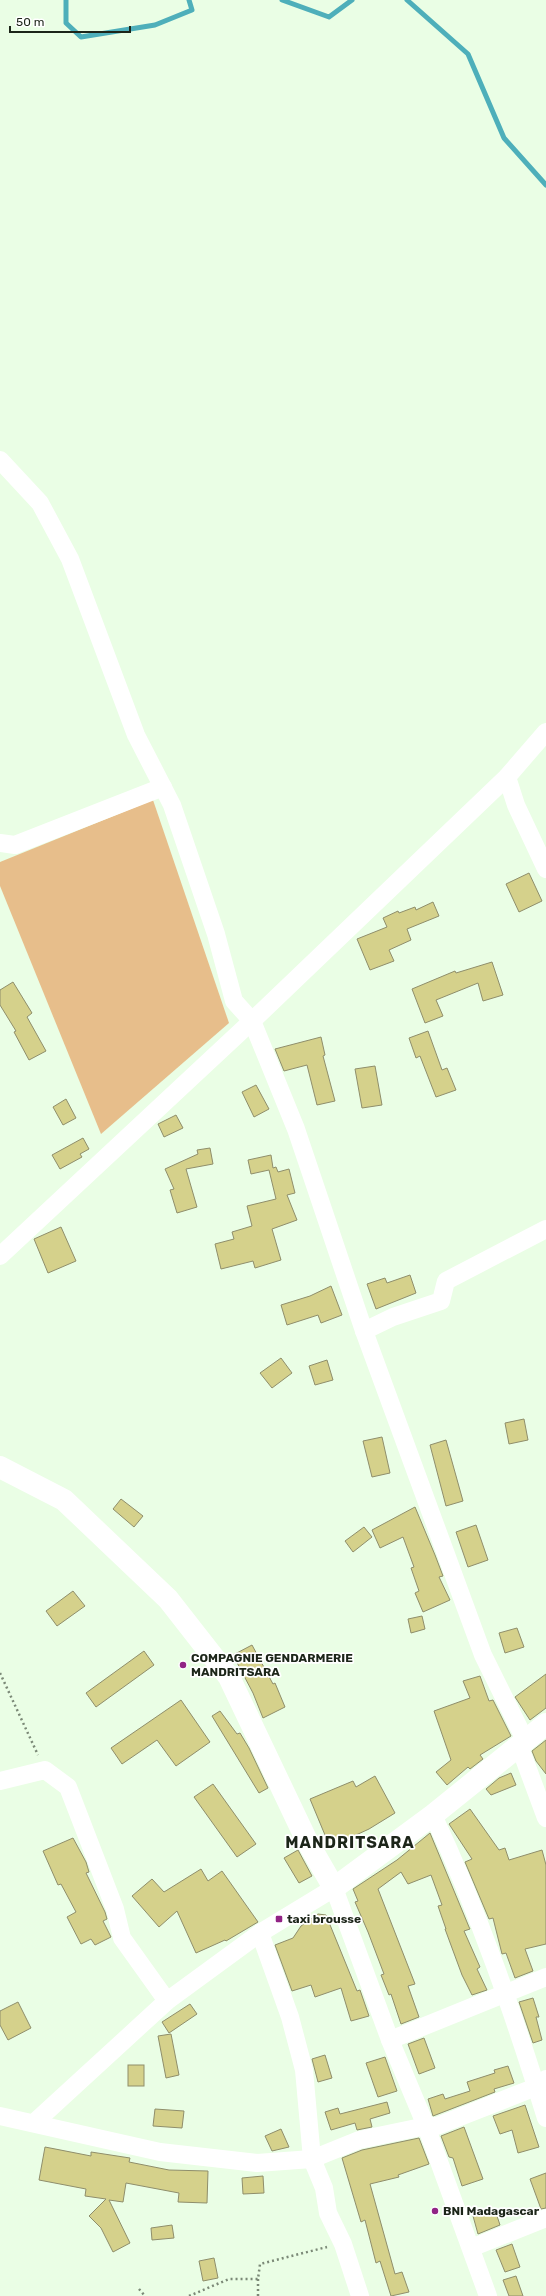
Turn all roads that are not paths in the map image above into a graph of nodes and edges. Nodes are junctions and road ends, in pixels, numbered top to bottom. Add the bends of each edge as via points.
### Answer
1 (0, 460) edge
2 (546, 732) edge
3 (507, 777) junction
4 (163, 787) junction
5 (0, 842) edge
6 (546, 868) edge
7 (252, 1021) junction
8 (546, 1229) edge
9 (0, 1256) edge
10 (364, 1331) junction
11 (0, 1467) edge
12 (546, 1724) edge
13 (522, 1742) junction
14 (0, 1781) edge
15 (433, 1815) junction
16 (546, 1818) edge
17 (334, 1888) junction
18 (260, 1933) junction
19 (546, 1977) edge
20 (506, 1992) junction
21 (167, 2001) junction
22 (390, 2040) junction
23 (541, 2083) edge
24 (0, 2116) edge
25 (546, 2118) edge
26 (34, 2123) junction
27 (426, 2126) junction
28 (312, 2159) junction
29 (546, 2218) edge
30 (471, 2248) junction
31 (360, 2296) edge
32 (488, 2296) edge

1 - 4 street via 40,504 70,559 136,735
2 - 3 street
3 - 6 street via 516,805
3 - 7 street
4 - 5 street via 15,845
4 - 7 street via 172,805 216,934 234,1001
7 - 9 street
7 - 10 street via 296,1130
8 - 10 street via 446,1281 441,1300 393,1316
10 - 13 street via 483,1656
11 - 17 main road via 64,1500 168,1599 229,1677 307,1841
12 - 13 main road
13 - 15 main road
13 - 16 street
14 - 21 street via 44,1770 68,1787 115,1909 122,1938
15 - 17 main road
15 - 20 street via 454,1859
17 - 18 street
17 - 22 street
18 - 21 street
18 - 28 street via 290,2017 304,2070
19 - 20 street
20 - 22 street
20 - 23 street
21 - 26 street
22 - 27 street
23 - 25 street
23 - 27 street via 437,2126
24 - 26 street
26 - 28 street via 160,2152 257,2163
27 - 28 street via 359,2140
27 - 30 street
28 - 31 street via 324,2188 328,2213 343,2244
29 - 30 street
30 - 32 street

